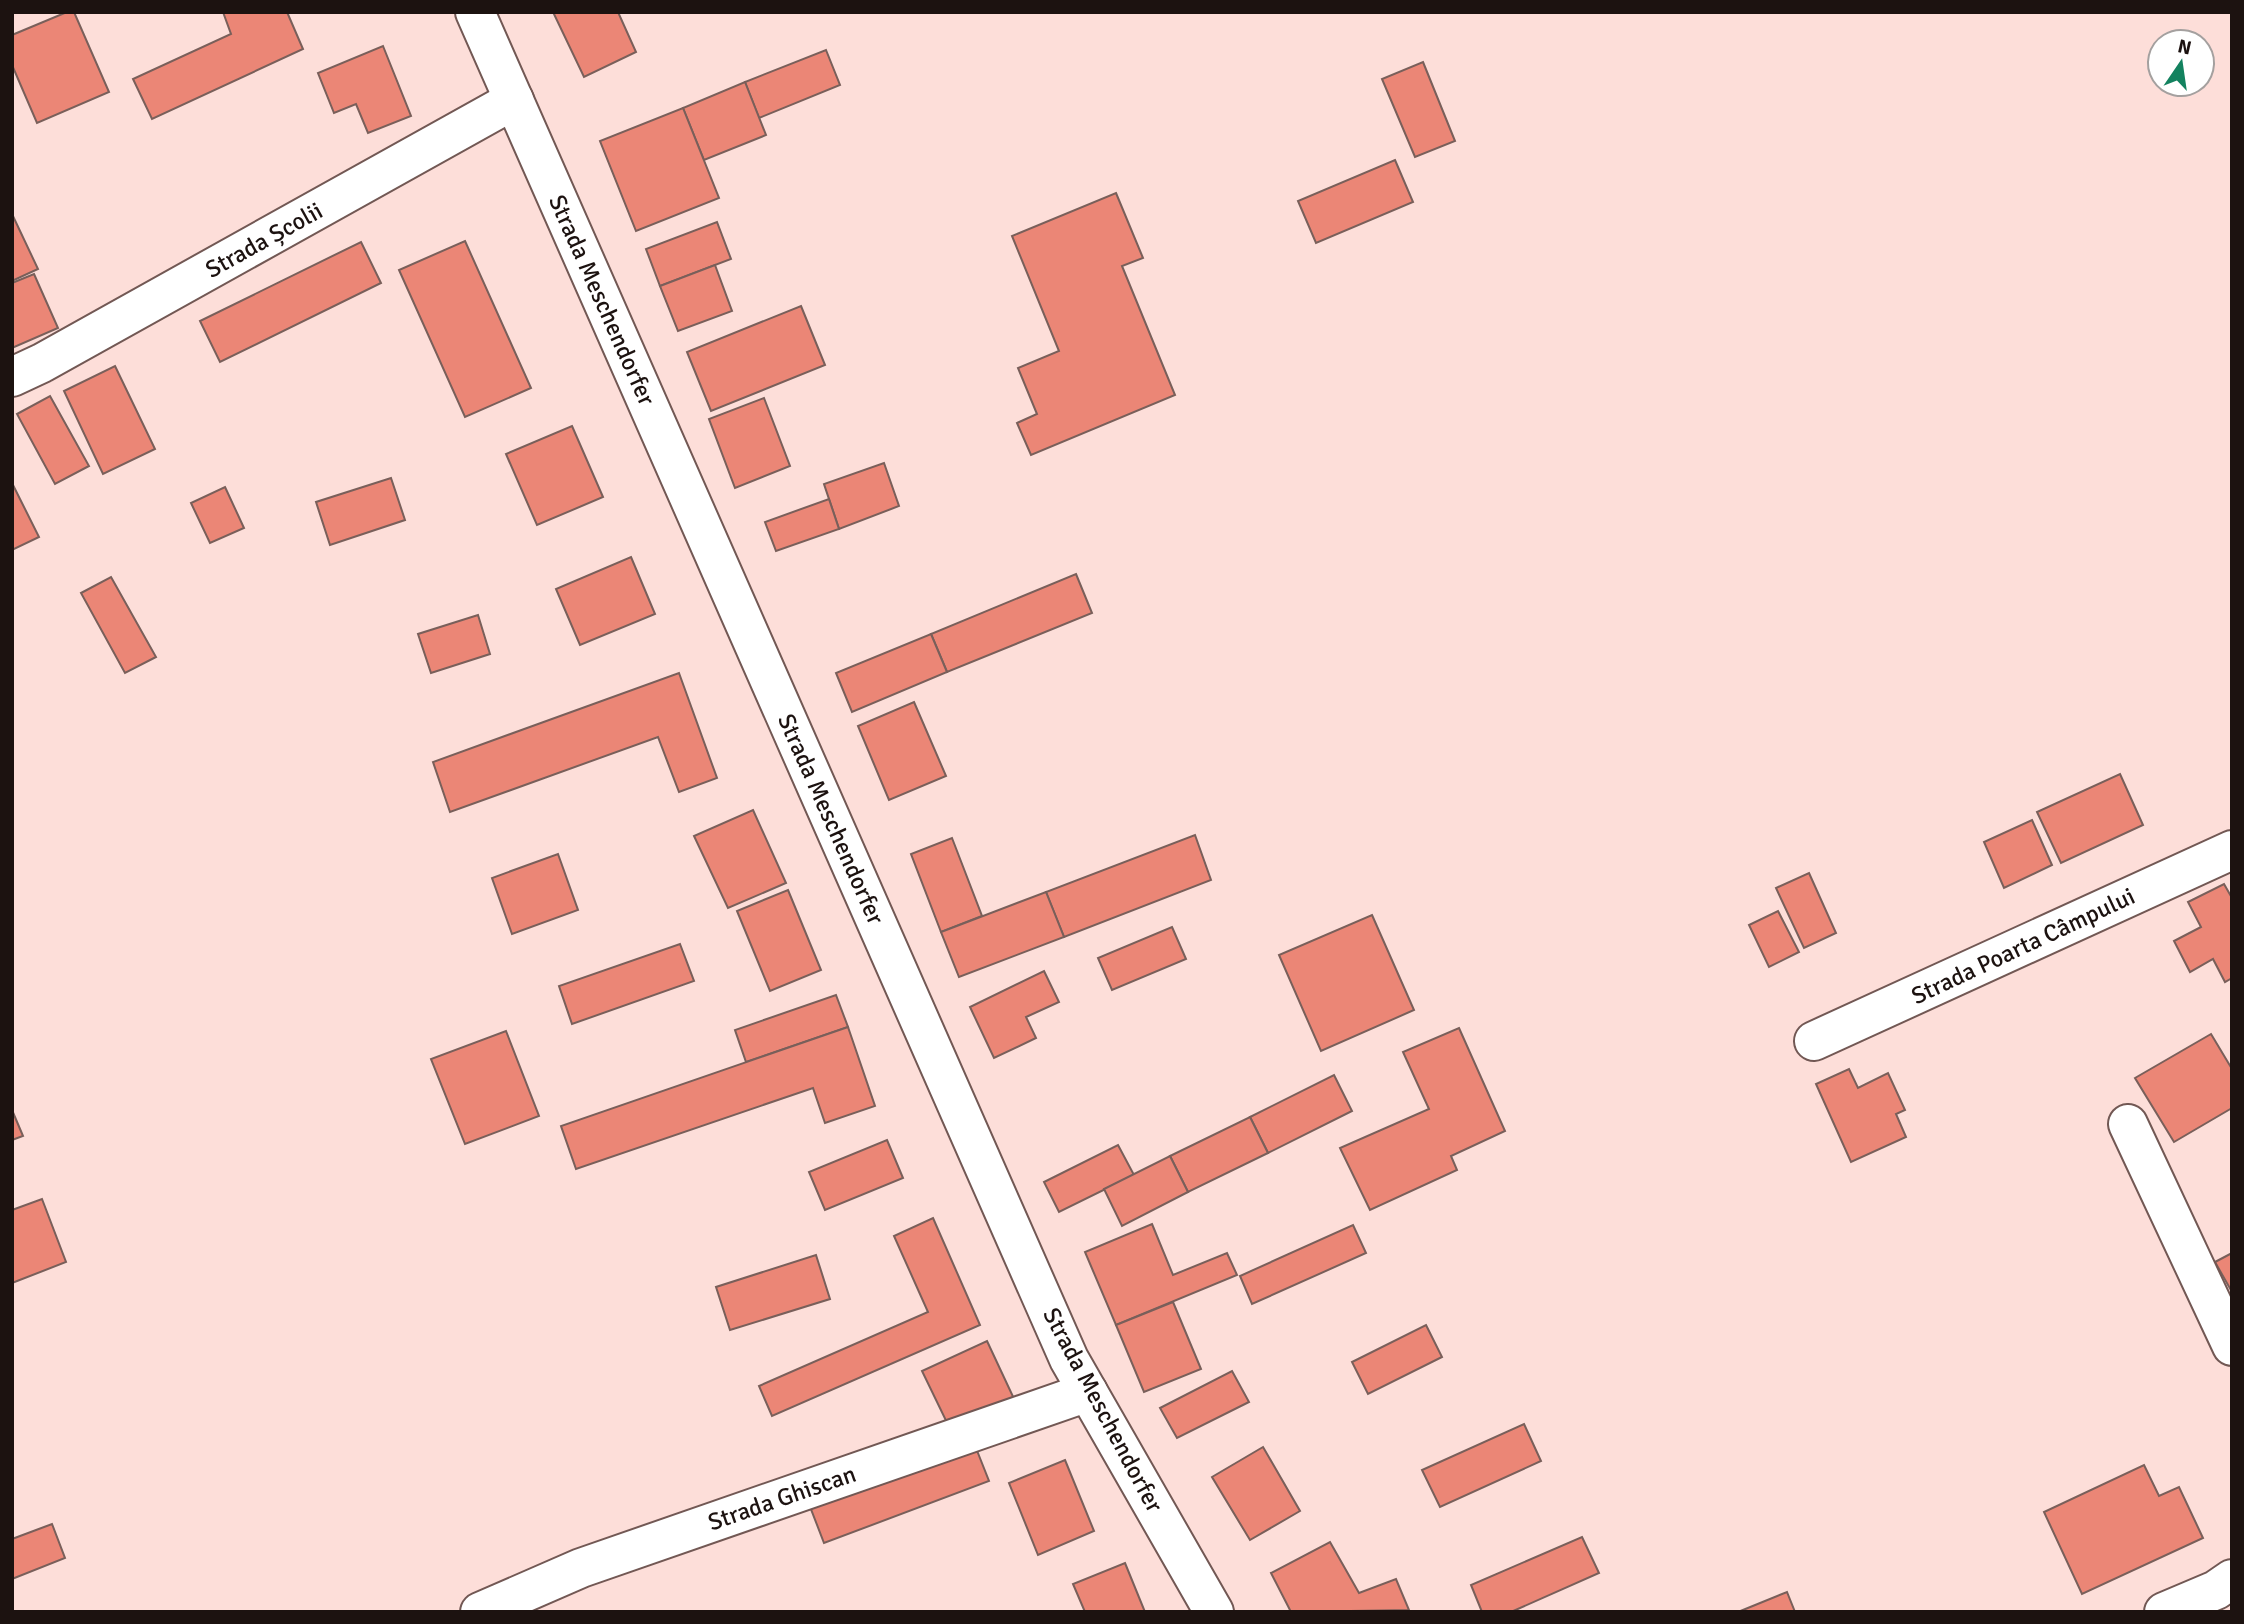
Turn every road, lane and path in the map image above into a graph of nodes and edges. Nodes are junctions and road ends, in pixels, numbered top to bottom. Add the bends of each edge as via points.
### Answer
1 (475, 12) edge
2 (514, 100) junction
3 (12, 377) edge
4 (2232, 850) edge
5 (1814, 1041) dead end
6 (2128, 1124) dead end
7 (2232, 1346) edge
8 (1088, 1392) junction
9 (2232, 1579) edge
10 (480, 1612) edge
11 (1214, 1612) edge
12 (2164, 1612) edge

1 - 2 street, Strada Meschendorfer
2 - 3 street, Strada Școlii
2 - 8 street, Strada Meschendorfer via 1069,1359
4 - 5 street, Strada Poarta Câmpului
6 - 7 street
8 - 10 street, Strada Ghiscan via 581,1568
8 - 11 street, Strada Meschendorfer
9 - 12 street

